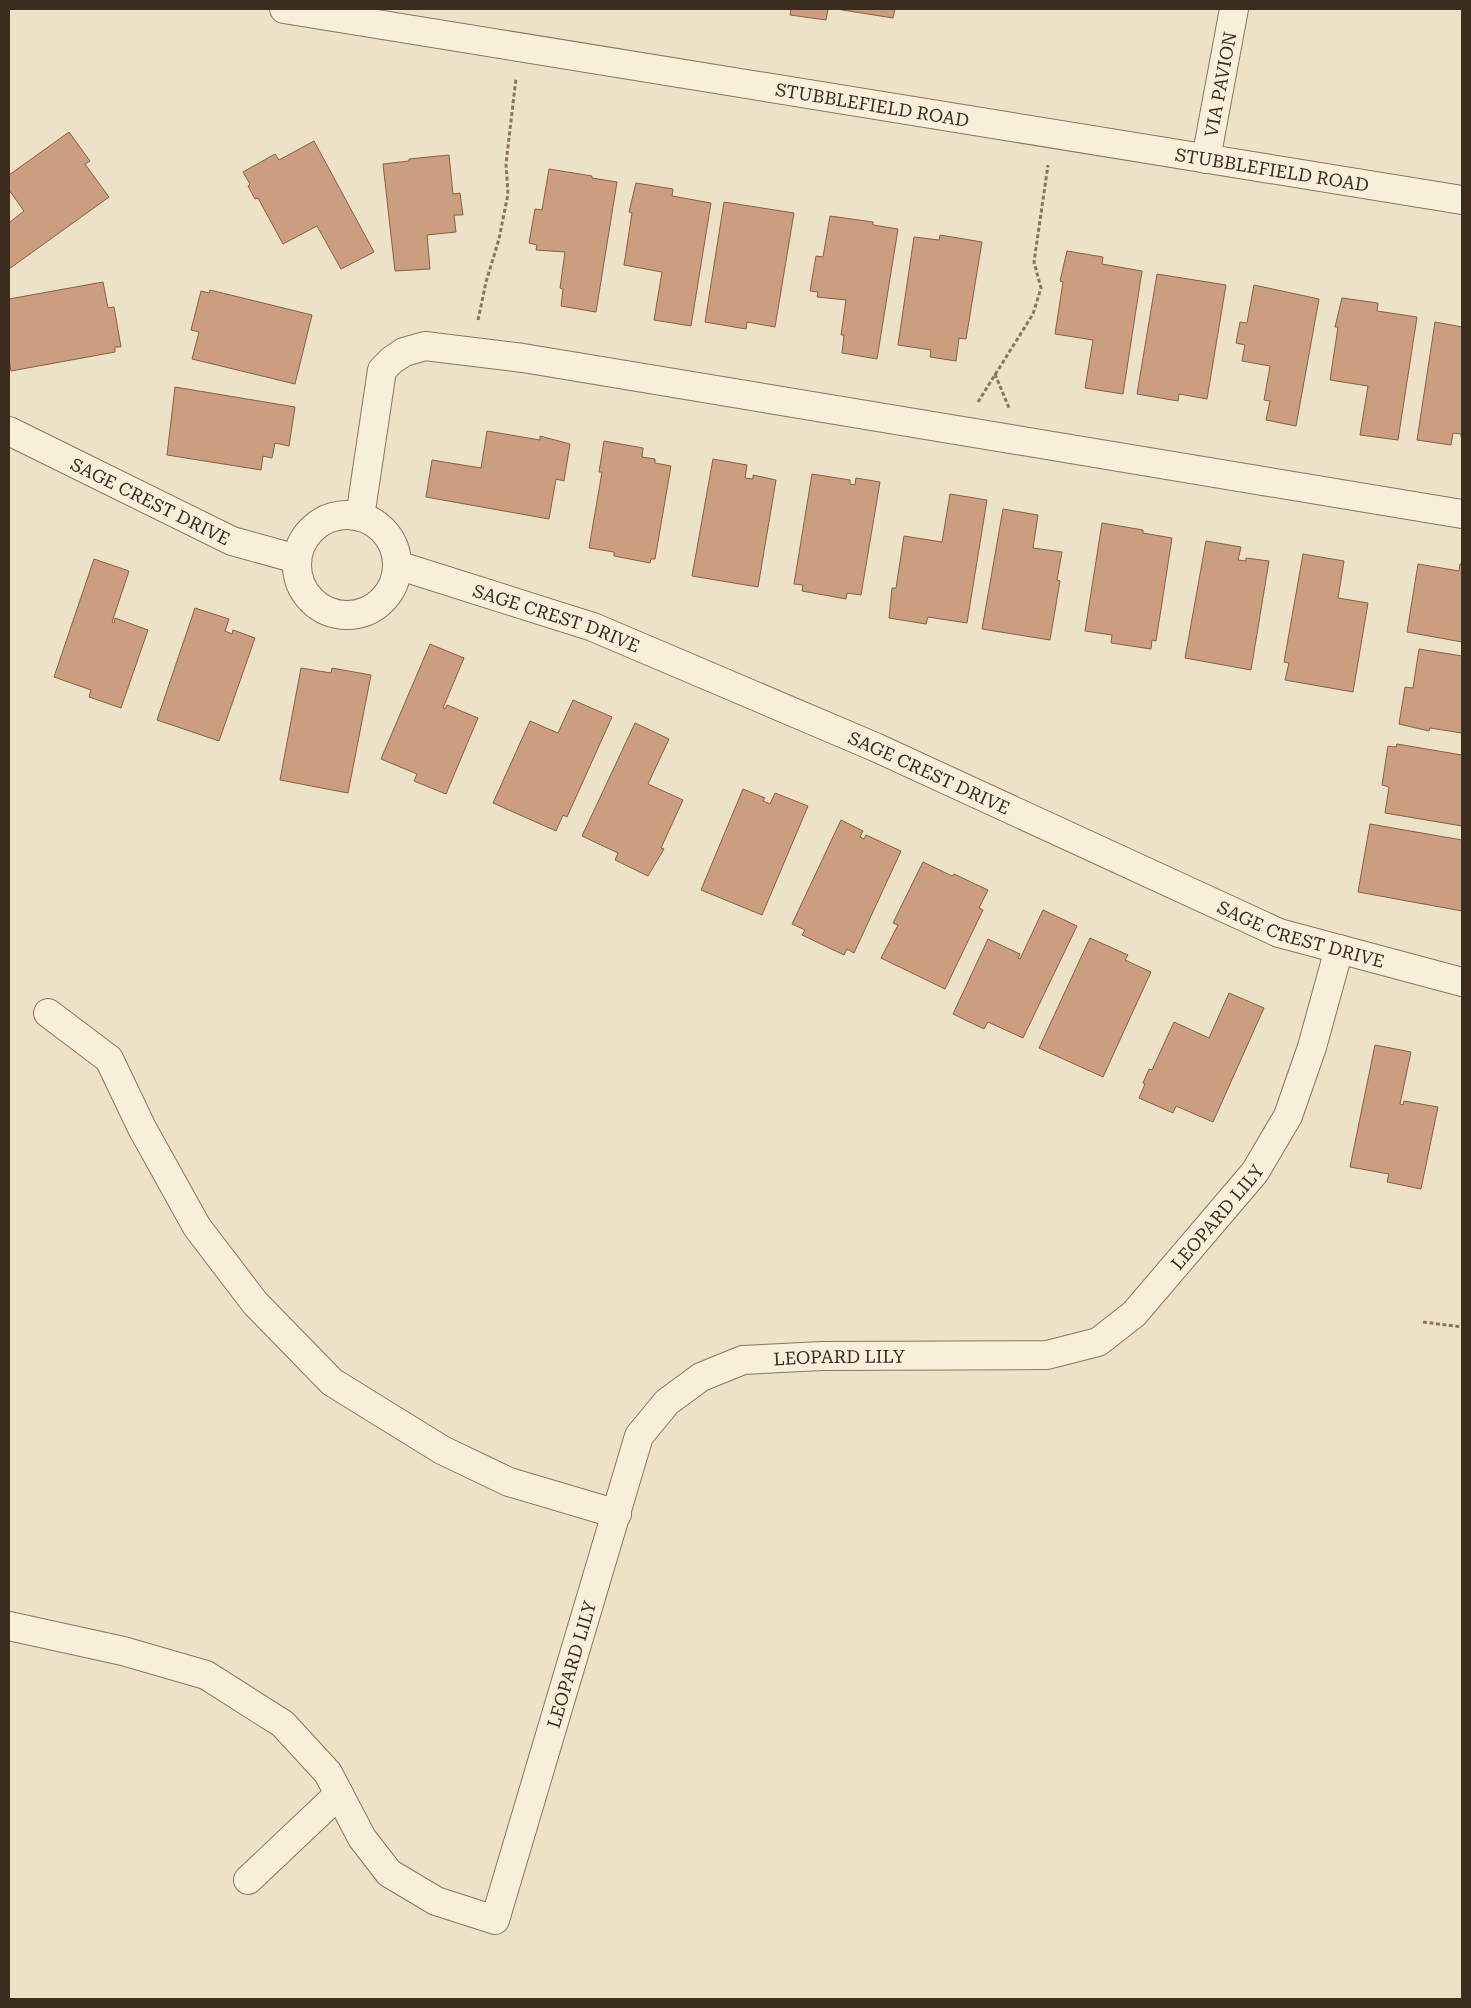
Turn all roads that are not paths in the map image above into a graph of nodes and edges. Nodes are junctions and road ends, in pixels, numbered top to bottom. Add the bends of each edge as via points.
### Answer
1 (284, 9) edge
2 (1234, 9) edge
3 (1206, 159) junction
4 (1462, 200) edge
5 (9, 431) edge
6 (1462, 514) edge
7 (360, 517) junction
8 (297, 559) junction
9 (397, 564) junction
10 (1339, 949) junction
11 (1462, 982) edge
12 (48, 1012) dead end
13 (616, 1514) junction
14 (9, 1626) edge
15 (339, 1794) junction
16 (248, 1880) dead end

1 - 3 street, STUBBLEFIELD ROAD
2 - 3 street, VIA PAVION
3 - 4 street, STUBBLEFIELD ROAD
5 - 8 street, SAGE CREST DRIVE via 232,541
6 - 7 street via 523,358 425,346 404,352 382,370
7 - 8 street via 339,516 320,523 301,544
7 - 9 street via 387,534
8 - 9 street via 304,591 314,603 328,611 344,614 360,613 387,595
9 - 10 street, SAGE CREST DRIVE via 593,627 884,752 1280,933
10 - 11 street, SAGE CREST DRIVE
10 - 13 street, LEOPARD LILY via 1312,1047 1288,1116 1256,1172 1134,1314 1106,1336 1098,1342 1047,1355 822,1356 743,1360 701,1378 667,1402 639,1436
12 - 13 street via 108,1059 197,1227 255,1303 332,1382 442,1450 509,1482
13 - 15 street, LEOPARD LILY via 495,1920 436,1901 389,1873 362,1838
14 - 15 street via 123,1651 206,1675 283,1724 328,1773
15 - 16 street

